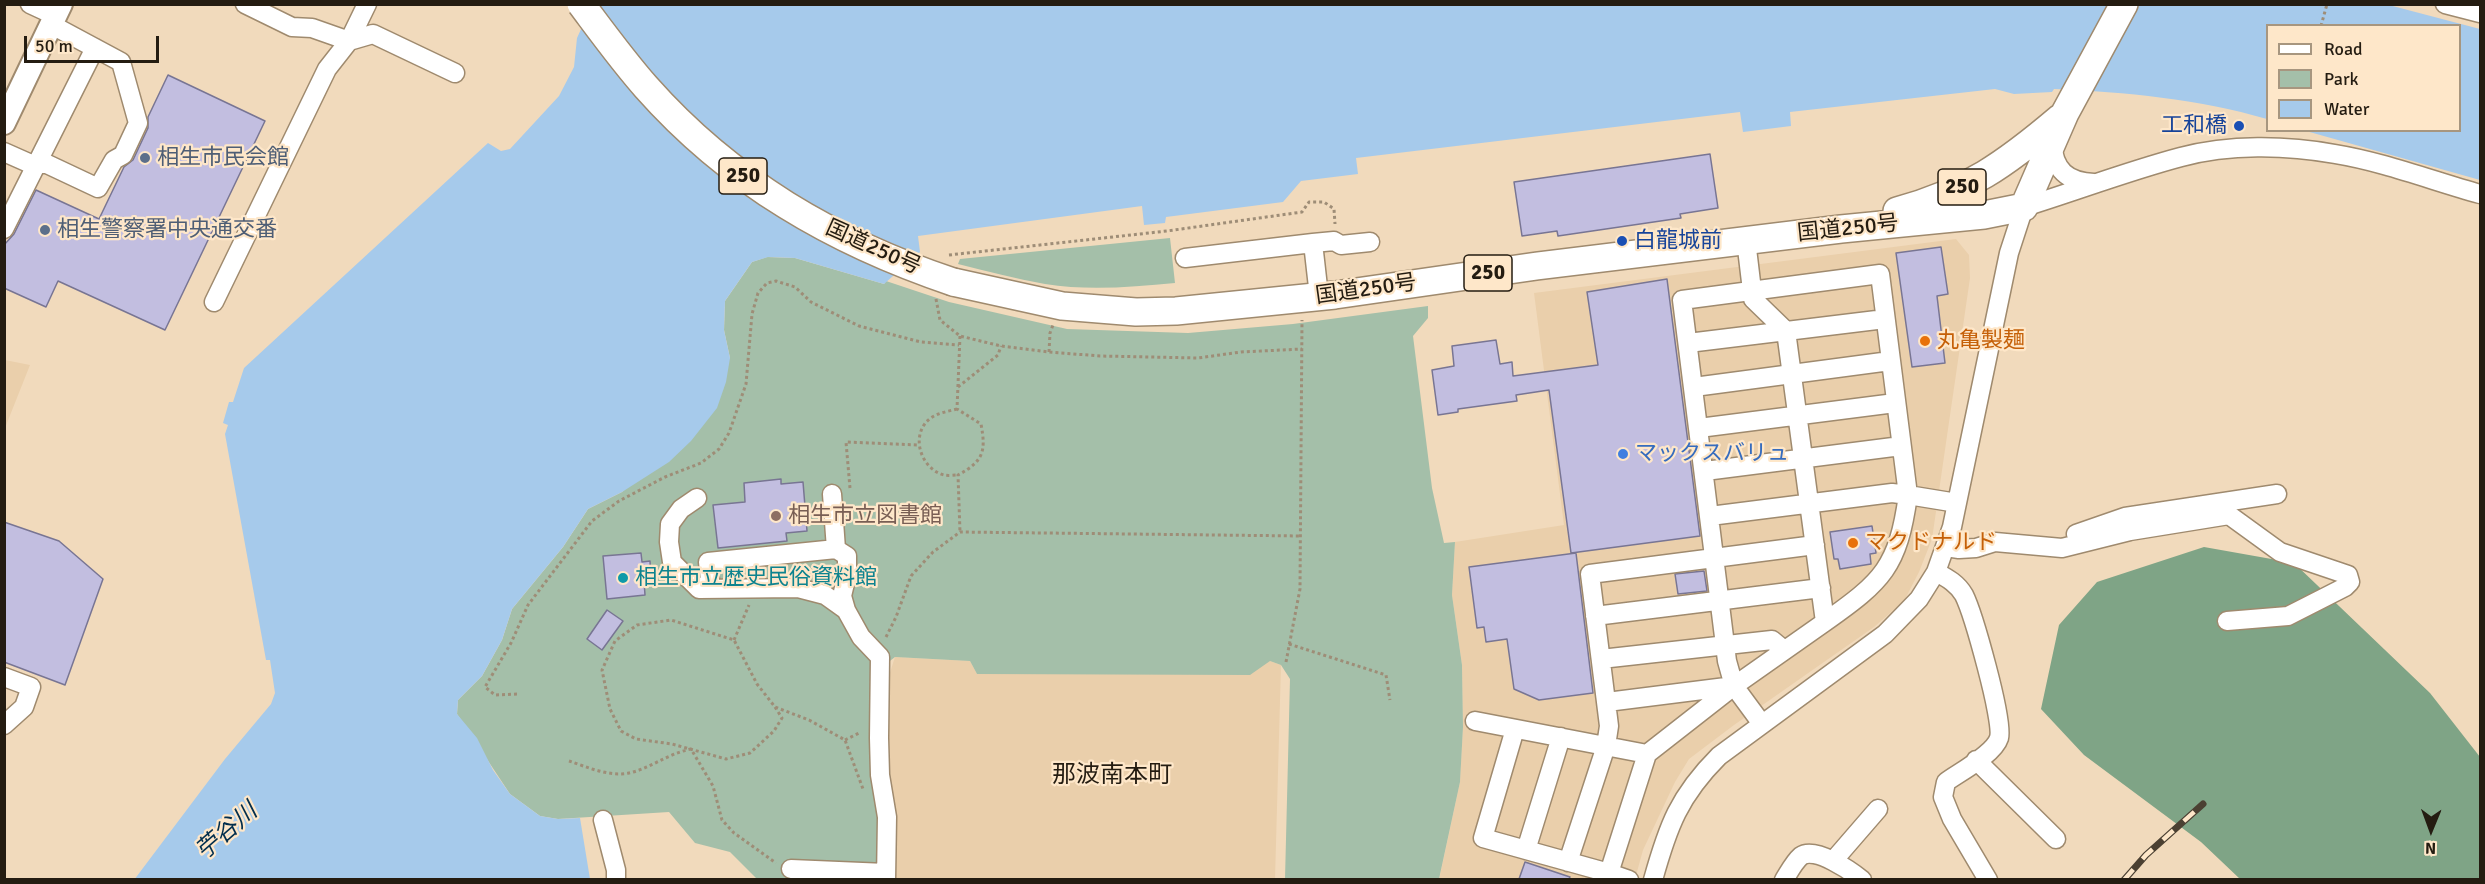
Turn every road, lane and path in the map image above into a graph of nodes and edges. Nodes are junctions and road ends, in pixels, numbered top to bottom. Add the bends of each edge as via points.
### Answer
1 (30, 4) edge
2 (245, 4) edge
3 (368, 4) edge
4 (581, 4) edge
5 (2124, 4) edge
6 (2327, 4) edge
7 (2445, 4) edge
8 (2481, 13) edge
9 (56, 15) edge
10 (2322, 24) edge
11 (349, 41) junction
12 (96, 48) junction
13 (455, 73) dead end
14 (2065, 113) junction
15 (4, 123) edge
16 (2052, 143) junction
17 (4, 152) edge
18 (38, 164) junction
19 (2099, 183) junction
20 (2481, 194) edge
21 (1324, 202) dead end
22 (2024, 207) junction
23 (1334, 209) dead end
24 (4, 229) edge
25 (1841, 229) junction
26 (1746, 240) junction
27 (1370, 242) dead end
28 (1312, 243) junction
29 (1185, 258) dead end
30 (1752, 290) junction
31 (1319, 296) junction
32 (214, 302) dead end
33 (1300, 316) dead end
34 (1885, 319) junction
35 (1055, 320) dead end
36 (1786, 331) junction
37 (960, 336) dead end
38 (1688, 343) junction
39 (959, 345) junction
40 (1001, 346) dead end
41 (1049, 352) dead end
42 (1890, 362) junction
43 (1792, 375) junction
44 (958, 387) junction
45 (1694, 387) junction
46 (1895, 403) junction
47 (957, 409) junction
48 (1798, 416) junction
49 (1699, 428) junction
50 (918, 445) junction
51 (1901, 446) junction
52 (1803, 459) junction
53 (1705, 471) junction
54 (958, 475) junction
55 (850, 491) dead end
56 (832, 494) dead end
57 (2277, 494) dead end
58 (1908, 495) junction
59 (697, 498) dead end
60 (1809, 502) junction
61 (1957, 503) junction
62 (1710, 516) junction
63 (960, 532) junction
64 (1300, 536) junction
65 (2017, 544) junction
66 (1815, 545) junction
67 (1946, 547) junction
68 (836, 549) junction
69 (1716, 557) junction
70 (1936, 572) junction
71 (751, 588) junction
72 (1821, 588) junction
73 (711, 589) junction
74 (1721, 600) junction
75 (846, 610) junction
76 (1595, 616) junction
77 (2227, 621) dead end
78 (1825, 622) junction
79 (734, 640) junction
80 (1288, 644) junction
81 (1725, 644) junction
82 (870, 646) junction
83 (1785, 651) junction
84 (1601, 659) junction
85 (1286, 662) dead end
86 (4, 677) edge
87 (1734, 686) junction
88 (517, 694) dead end
89 (1390, 700) dead end
90 (1606, 702) junction
91 (775, 707) junction
92 (1475, 721) dead end
93 (1762, 724) junction
94 (4, 726) edge
95 (1515, 729) junction
96 (1561, 737) junction
97 (1606, 746) junction
98 (691, 749) junction
99 (1647, 754) junction
100 (1976, 760) junction
101 (568, 761) dead end
102 (1878, 809) dead end
103 (887, 817) junction
104 (603, 820) dead end
105 (2056, 840) dead end
106 (1526, 850) junction
107 (1833, 861) junction
108 (1568, 862) junction
109 (791, 869) joint
110 (1609, 873) junction
111 (886, 876) edge
112 (616, 879) edge
113 (1629, 879) edge
114 (1653, 879) edge
115 (1784, 879) edge
116 (1862, 879) edge
117 (1988, 879) edge

1 - 9 street
2 - 11 street via 292,27 312,28
3 - 11 street
4 - 31 highway, 国道250号 / 250, bridge via 646,87 713,153 761,190 863,248 953,282 1062,306 1136,312 1226,308
5 - 14 highway, 250
6 - 10 path
7 - 8 street
9 - 12 street
9 - 15 main road
11 - 13 street via 373,34
11 - 32 street via 327,69
12 - 18 street
12 - 18 street via 121,62 138,123 123,155 114,160 98,188
14 - 16 highway, 250
14 - 25 highway, 250 via 1983,178 1940,197
16 - 19 street via 2053,156 2064,176 2082,183
16 - 22 highway, 250
17 - 18 street
18 - 24 street
19 - 20 street via 2212,151 2293,148 2360,159
19 - 22 street
21 - 23 path
22 - 25 highway, 国道250号 / 250 via 1984,215
22 - 61 street via 2009,253
25 - 26 highway, 国道250号 / 250
26 - 30 street
26 - 31 highway, 国道250号 / 250
27 - 28 street
28 - 29 street
28 - 31 street
30 - 34 street via 1880,274
30 - 36 street via 1753,299
30 - 38 street via 1682,300
33 - 64 path
34 - 36 street
34 - 42 street
35 - 41 path
36 - 38 street
36 - 43 street
37 - 39 path
38 - 45 street
39 - 44 path
39 - 88 path via 921,342 859,326 811,302 795,286 776,280 766,283 758,293 752,314 746,384 729,433 719,449 701,463 619,501 592,521 528,605 485,687 495,695
40 - 44 path via 998,355
42 - 43 street
42 - 46 street
43 - 45 street
43 - 48 street
44 - 47 path
45 - 49 street
46 - 48 street
46 - 51 street
47 - 50 path via 936,414 923,426
47 - 54 path via 981,424 984,442 982,455 973,467
48 - 49 street
48 - 52 street
49 - 53 street
50 - 54 path via 926,464 944,475
50 - 55 path via 846,441
51 - 52 street
51 - 58 street
52 - 53 street
52 - 60 street
53 - 62 street
54 - 63 path
56 - 68 street
57 - 65 street via 2124,517 2056,541
58 - 60 street via 1892,493
58 - 61 street
58 - 78 street via 1892,562 1855,601
59 - 73 street via 681,509 670,524 672,562 699,589
60 - 62 street
60 - 66 street
61 - 67 street
62 - 69 street
63 - 64 path
63 - 82 path via 933,552 911,576 886,637
64 - 80 path via 1300,589
65 - 67 street
65 - 77 street via 2062,548 2130,531 2229,515 2280,552 2348,575 2350,582 2345,587 2288,616
66 - 69 street
66 - 72 street
67 - 70 street
68 - 73 street via 708,562
68 - 75 street via 847,556 842,596
69 - 74 street
69 - 76 street via 1590,574
70 - 93 street via 1919,599 1885,634
70 - 100 street via 1952,580 1963,594 1999,718 1999,737 1993,749
71 - 73 street
71 - 75 street via 798,588 825,595
71 - 79 path via 749,607
72 - 74 street
72 - 78 street
74 - 76 street
74 - 81 street
75 - 82 street
76 - 84 street
78 - 83 street
79 - 91 path via 757,684
79 - 98 path via 671,620 637,625 615,641 602,670 610,709 621,731 636,740
80 - 85 path
80 - 89 path via 1386,675
81 - 83 street via 1772,640
81 - 84 street
81 - 87 street
82 - 103 street via 880,657 880,775
83 - 87 street
84 - 90 street
86 - 94 street via 31,687 24,707
87 - 90 street
87 - 93 street
87 - 99 street
90 - 97 street
91 - 98 path via 782,718 750,753 726,759
91 - 103 path via 845,740 871,806
92 - 95 street
93 - 114 street via 1719,756 1682,799
95 - 96 street
95 - 106 street via 1483,838
96 - 97 street
96 - 106 street
97 - 99 street
97 - 108 street
98 - 101 path via 628,773 597,771
98 - 109 path via 713,786 722,820 783,868
99 - 110 street
100 - 105 street
100 - 117 street via 1946,782 1943,798
102 - 107 street
103 - 111 street
104 - 112 street
106 - 108 street
107 - 115 street via 1818,854 1801,856
107 - 116 street
108 - 110 street
109 - 111 street
110 - 113 street

